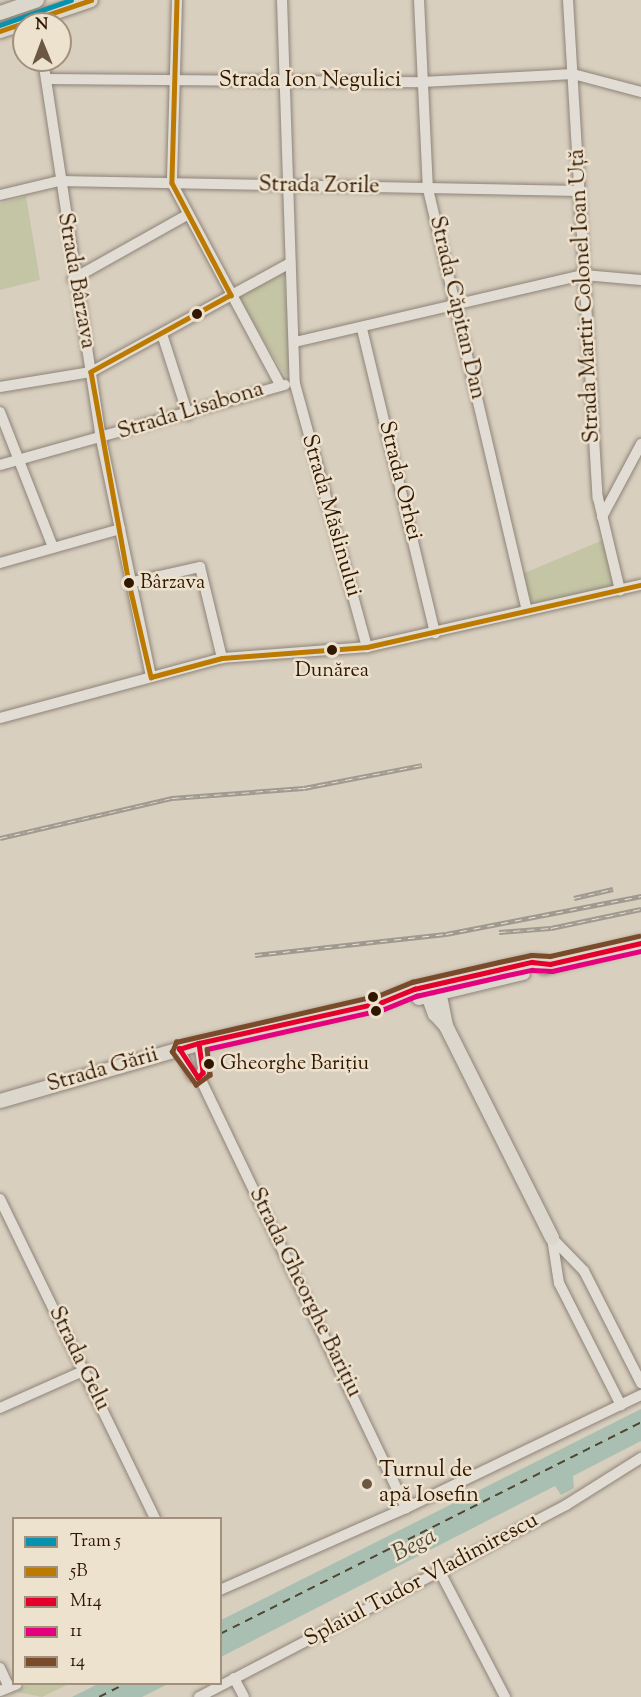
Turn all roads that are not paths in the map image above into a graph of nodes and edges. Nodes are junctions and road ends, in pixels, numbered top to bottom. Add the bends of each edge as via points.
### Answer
1 (34, 0) edge
2 (91, 0) edge
3 (177, 0) edge
4 (282, 0) edge
5 (419, 0) edge
6 (568, 0) edge
7 (60, 12) edge
8 (0, 13) edge
9 (45, 72) edge
10 (573, 74) junction
11 (46, 78) junction
12 (174, 81) junction
13 (422, 82) junction
14 (285, 83) junction
15 (641, 92) edge
16 (58, 181) junction
17 (172, 183) junction
18 (288, 186) junction
19 (428, 189) junction
20 (579, 191) junction
21 (0, 195) edge
22 (187, 215) junction
23 (290, 263) junction
24 (584, 275) junction
25 (73, 279) junction
26 (641, 280) edge
27 (231, 295) junction
28 (455, 306) junction
29 (362, 329) junction
30 (162, 334) junction
31 (295, 342) junction
32 (91, 372) junction
33 (280, 384) junction
34 (295, 384) junction
35 (0, 387) edge
36 (0, 412) edge
37 (188, 415) junction
38 (101, 439) junction
39 (640, 449) edge
40 (21, 459) junction
41 (0, 465) edge
42 (602, 517) junction
43 (120, 529) junction
44 (53, 547) junction
45 (0, 563) edge
46 (129, 583) junction
47 (641, 585) edge
48 (620, 590) junction
49 (527, 611) junction
50 (435, 633) junction
51 (367, 647) junction
52 (222, 658) junction
53 (150, 676) junction
54 (0, 718) edge
55 (641, 943) edge
56 (432, 990) junction
57 (199, 1043) junction
58 (179, 1049) junction
59 (200, 1078) junction
60 (0, 1101) edge
61 (0, 1199) edge
62 (552, 1238) junction
63 (83, 1371) junction
64 (641, 1383) edge
65 (641, 1395) edge
66 (621, 1405) junction
67 (0, 1408) edge
68 (641, 1458) edge
69 (406, 1508) junction
70 (155, 1517) edge
71 (440, 1572) junction
72 (222, 1589) edge
73 (0, 1668) edge
74 (234, 1678) junction
75 (221, 1685) edge
76 (222, 1685) edge
77 (9, 1687) edge
78 (199, 1697) edge
79 (244, 1697) edge
80 (505, 1697) edge

1 - 8 main road
2 - 7 main road
3 - 12 street
4 - 14 street, Strada Măslinului
5 - 13 street, Strada Căpitan Dan
6 - 10 street, Strada Martir Colonel Ioan Uță
9 - 11 street, Strada Bârzava
10 - 13 street, Strada Ion Negulici
10 - 15 street, Strada Ion Negulici
10 - 20 street, Strada Martir Colonel Ioan Uță
11 - 12 street, Strada Ion Negulici
11 - 16 street, Strada Bârzava
12 - 14 street, Strada Ion Negulici
12 - 17 street
13 - 14 street, Strada Ion Negulici
13 - 19 street, Strada Căpitan Dan
14 - 18 street, Strada Măslinului
16 - 17 street, Strada Zorile
16 - 21 street, Strada Zorile
16 - 25 street, Strada Bârzava
17 - 18 street, Strada Zorile
17 - 22 street
18 - 19 street, Strada Zorile
18 - 23 street, Strada Măslinului
19 - 20 street, Strada Zorile
19 - 28 street, Strada Căpitan Dan
20 - 24 street, Strada Martir Colonel Ioan Uță
22 - 25 street
22 - 27 street
23 - 27 street
23 - 31 street, Strada Măslinului
24 - 26 street
24 - 28 street
24 - 42 street, Strada Martir Colonel Ioan Uță
25 - 32 street, Strada Bârzava
27 - 30 street
27 - 33 street
28 - 29 street
28 - 49 street, Strada Căpitan Dan
29 - 31 street
29 - 50 street, Strada Orhei
30 - 32 street
30 - 37 street
31 - 34 street, Strada Măslinului
32 - 35 street
32 - 38 street, Strada Bârzava
33 - 34 street
33 - 37 street, Strada Lisabona
34 - 51 street, Strada Măslinului
36 - 40 street
37 - 38 street, Strada Lisabona
38 - 40 street, Strada Lisabona
38 - 43 street, Strada Bârzava
39 - 42 street
40 - 41 street, Strada Lisabona
40 - 44 street
42 - 48 street, Strada Martir Colonel Ioan Uță
43 - 44 street
43 - 46 street, Strada Bârzava
44 - 45 street
46 - 52 street via 200,567
46 - 53 street, Strada Bârzava
47 - 48 street
48 - 49 street
49 - 50 street
50 - 51 street
51 - 52 street
52 - 53 street
53 - 54 street
55 - 56 main road, Strada Gării
56 - 57 main road, Strada Gării via 396,1003 382,1002
56 - 62 main road via 435,1014 446,1026
57 - 58 main road, Strada Gării
57 - 59 street, Strada Gheorghe Barițiu via 203,1069
58 - 59 street, Strada Gheorghe Barițiu via 191,1073
58 - 60 main road, Strada Gării
59 - 69 street, Strada Gheorghe Barițiu
61 - 63 street, Strada Gelu
62 - 64 street via 584,1271
62 - 66 street via 560,1283
63 - 67 street
63 - 70 street, Strada Gelu
65 - 66 street
66 - 69 street
68 - 71 street, Splaiul Tudor Vladimirescu via 567,1505
69 - 72 street
71 - 74 street, Splaiul Tudor Vladimirescu
71 - 80 street
73 - 77 street
74 - 76 street, Splaiul Tudor Vladimirescu
74 - 79 street
75 - 78 street, Splaiul Tudor Vladimirescu

